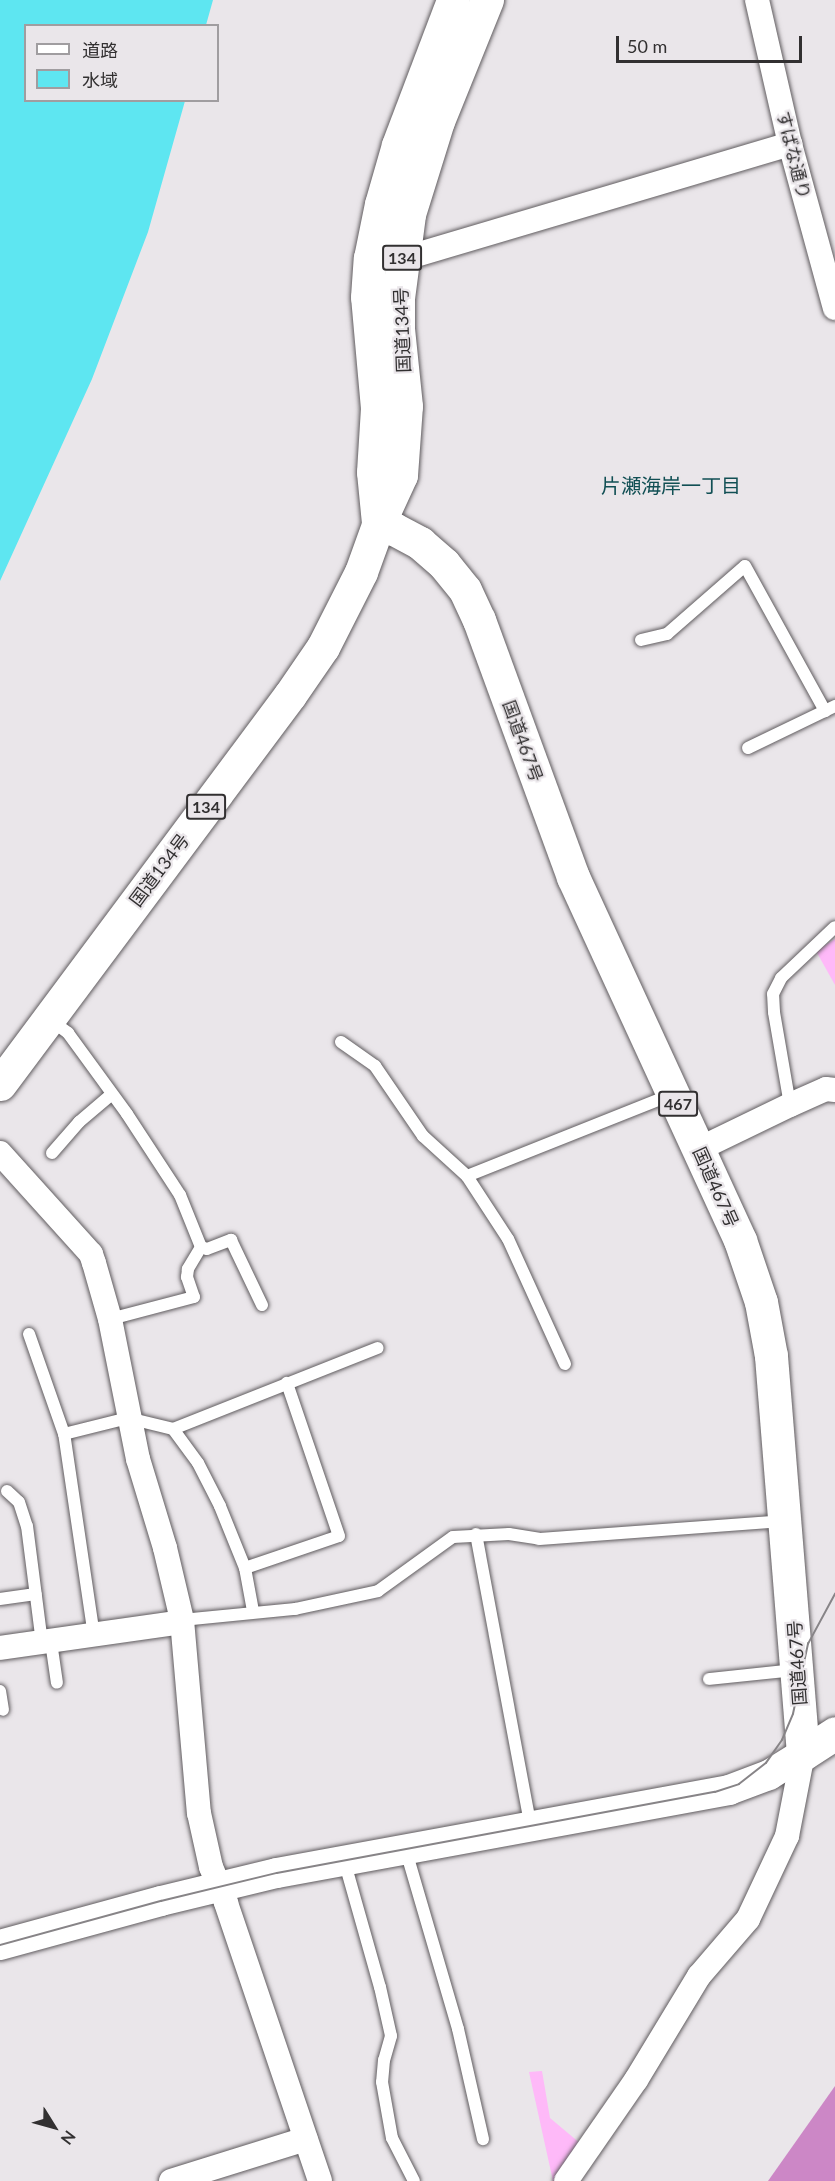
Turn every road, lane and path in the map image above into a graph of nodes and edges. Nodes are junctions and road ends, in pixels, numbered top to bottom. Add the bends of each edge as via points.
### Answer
1 (453, 0) edge
2 (487, 0) edge
3 (757, 0) edge
4 (790, 144) junction
5 (402, 259) junction
6 (835, 308) edge
7 (378, 525) junction
8 (641, 640) dead end
9 (830, 708) edge
10 (748, 748) dead end
11 (835, 927) edge
12 (48, 1018) junction
13 (341, 1042) dead end
14 (0, 1084) edge
15 (835, 1090) edge
16 (674, 1093) junction
17 (112, 1094) junction
18 (790, 1105) junction
19 (699, 1149) junction
20 (0, 1153) edge
21 (52, 1153) dead end
22 (467, 1176) junction
23 (201, 1247) junction
24 (262, 1305) dead end
25 (110, 1319) junction
26 (29, 1334) dead end
27 (378, 1348) dead end
28 (565, 1364) dead end
29 (286, 1383) junction
30 (128, 1418) junction
31 (173, 1428) junction
32 (64, 1434) junction
33 (7, 1491) dead end
34 (786, 1521) junction
35 (476, 1534) junction
36 (245, 1568) junction
37 (36, 1594) junction
38 (0, 1599) edge
39 (253, 1611) junction
40 (182, 1621) junction
41 (94, 1636) junction
42 (46, 1642) junction
43 (0, 1648) edge
44 (797, 1670) junction
45 (709, 1679) dead end
46 (57, 1683) dead end
47 (0, 1691) edge
48 (3, 1710) dead end
49 (835, 1733) edge
50 (803, 1754) junction
51 (531, 1827) junction
52 (405, 1849) junction
53 (344, 1860) junction
54 (217, 1887) junction
55 (0, 1946) edge
56 (306, 2139) junction
57 (483, 2139) dead end
58 (171, 2181) edge
59 (320, 2181) edge
60 (414, 2181) edge
61 (566, 2181) edge

1 - 7 highway, 国道134号 / 134 via 400,136 370,258 367,297 377,408 373,472
2 - 5 highway, 国道134号 / 134 via 426,155 409,214
3 - 4 street, すばな通り
4 - 5 street
4 - 6 street, すばな通り
5 - 7 highway, 国道134号 / 134 via 398,329 406,423 401,475
7 - 12 highway, 国道134号 / 134 via 362,572 323,647
7 - 16 highway, 国道467号 / 467 via 402,532 420,543 465,590 573,877
8 - 9 lane via 667,634 745,566
9 - 10 lane
11 - 18 lane via 781,978 773,994
12 - 14 highway, 国道134号 / 134
12 - 17 lane via 68,1033
13 - 22 lane via 375,1066 423,1136
15 - 18 street via 826,1089
16 - 19 highway, 国道467号 / 467
16 - 22 lane
17 - 21 lane via 79,1122
17 - 23 lane via 180,1195
18 - 19 street
19 - 34 highway, 国道467号 / 467 via 740,1240 760,1302 771,1356
20 - 25 street via 91,1254
22 - 28 lane via 508,1239
23 - 24 lane via 207,1249 231,1240
23 - 25 lane via 187,1277 194,1297
25 - 30 street
26 - 32 lane
27 - 29 lane
29 - 31 lane
29 - 36 lane via 339,1536
30 - 31 lane
30 - 32 lane
30 - 40 street
31 - 36 lane via 198,1463
32 - 41 lane
33 - 37 lane via 19,1502 23,1513
34 - 35 lane via 539,1539
34 - 44 highway, 国道467号 / 467
35 - 39 lane via 453,1537 378,1591 295,1609
35 - 51 lane
36 - 39 lane
37 - 38 lane
37 - 42 lane
39 - 40 lane
40 - 41 street
40 - 54 street via 199,1814
41 - 42 street
42 - 43 street
42 - 46 lane
44 - 45 lane
44 - 50 highway, 国道467号 / 467
47 - 48 lane
49 - 50 highway
50 - 51 street via 769,1775 729,1790
50 - 61 street via 787,1836 748,1919 699,1976 636,2080
51 - 52 street
52 - 53 street
52 - 57 lane via 458,2030
53 - 54 street
53 - 60 lane via 391,2036 382,2082 392,2138
54 - 55 street
54 - 56 street via 226,1903
56 - 58 street
56 - 59 street

